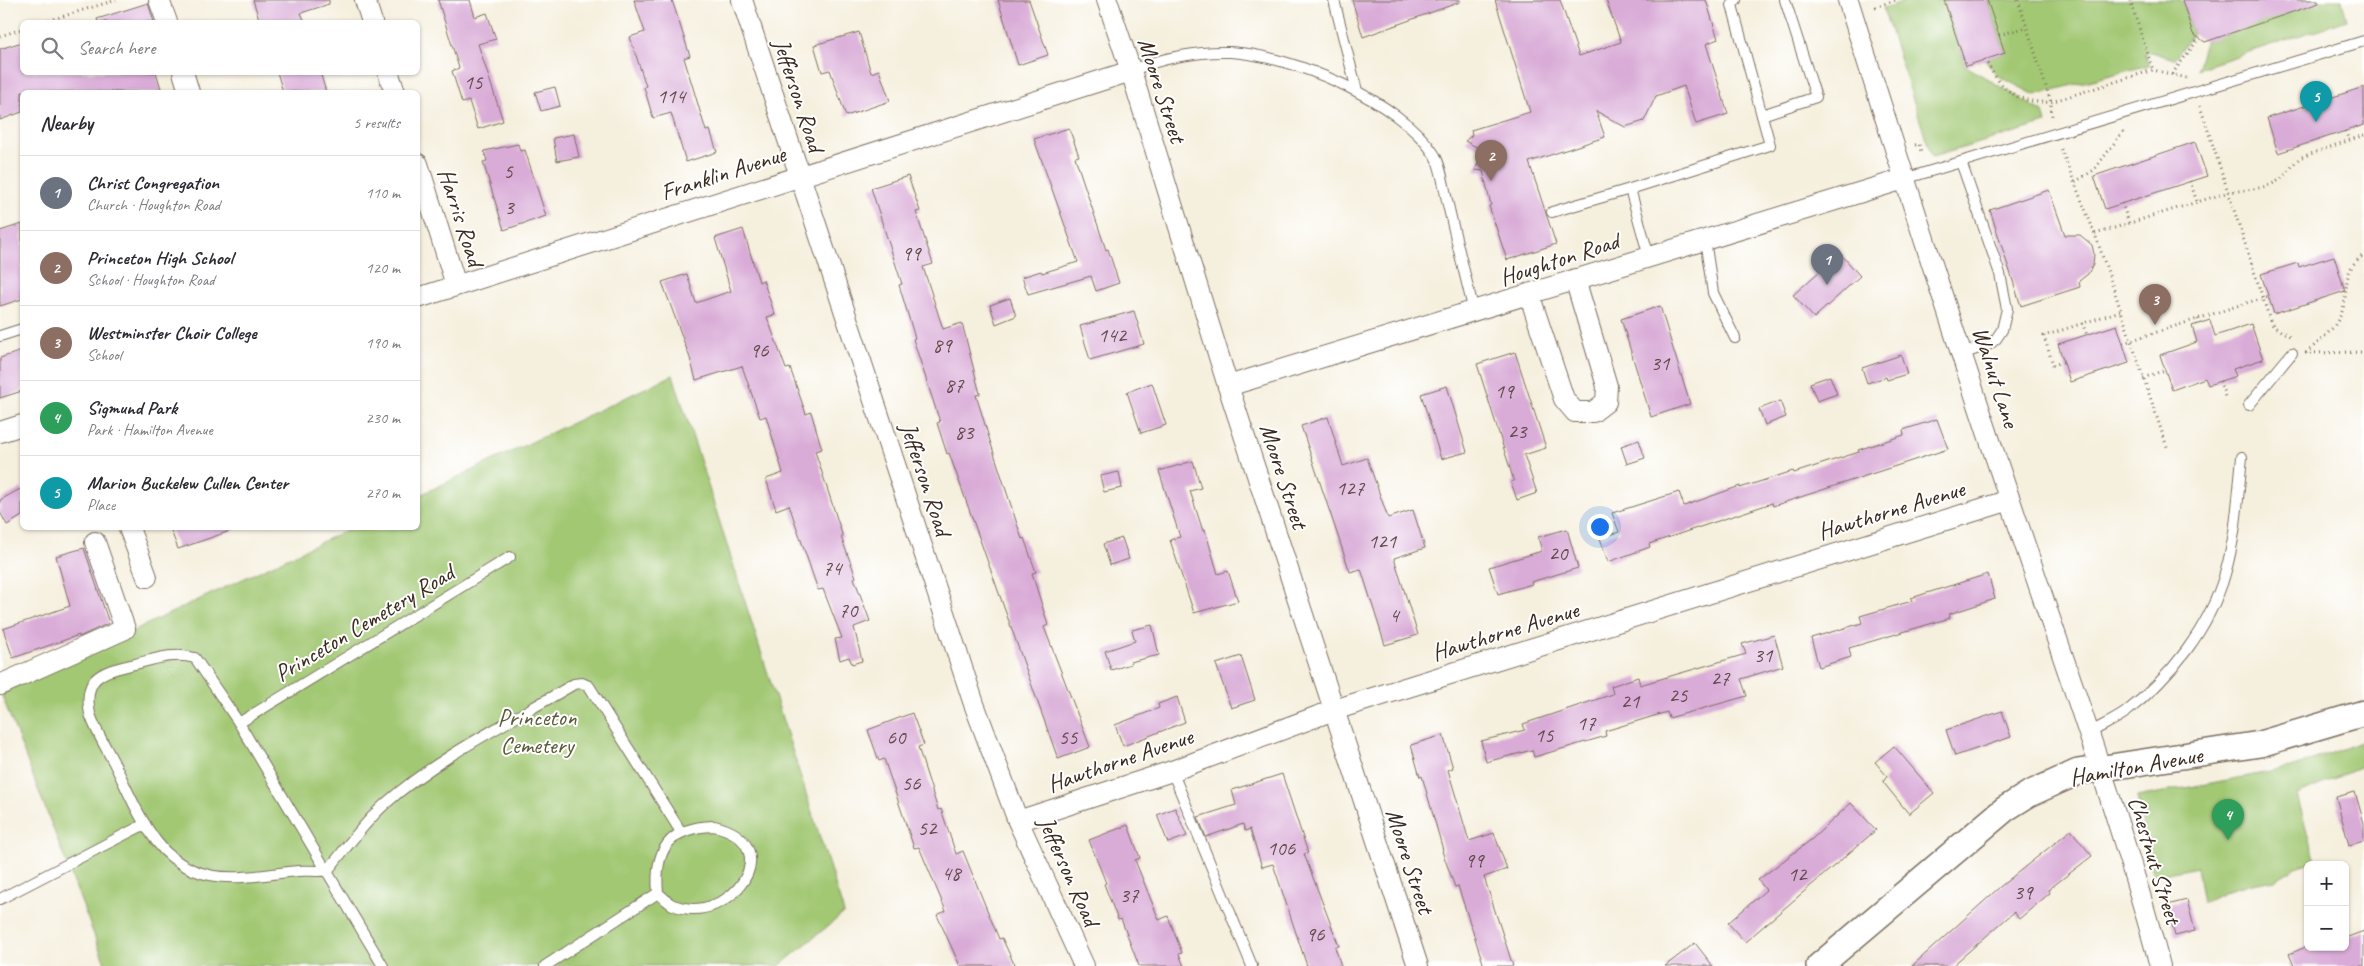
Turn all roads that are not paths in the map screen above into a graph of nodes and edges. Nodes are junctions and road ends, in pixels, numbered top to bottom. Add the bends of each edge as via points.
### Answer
1 (159, 0) edge
2 (365, 0) edge
3 (742, 0) edge
4 (1106, 0) edge
5 (1334, 0) edge
6 (1736, 0) edge
7 (1785, 0) edge
8 (1848, 0) edge
9 (165, 20) edge
10 (371, 20) edge
11 (2364, 42) edge
12 (1131, 71) junction
13 (184, 75) edge
14 (389, 75) edge
15 (189, 90) edge
16 (393, 90) edge
17 (1357, 92) junction
18 (1762, 115) junction
19 (1961, 162) junction
20 (420, 170) edge
21 (799, 175) junction
22 (1904, 178) junction
23 (1630, 189) junction
24 (1552, 212) dead end
25 (1705, 240) junction
26 (1649, 257) junction
27 (1575, 280) junction
28 (456, 285) junction
29 (1529, 294) junction
30 (420, 297) edge
31 (1474, 312) junction
32 (20, 330) edge
33 (0, 336) edge
34 (1735, 338) dead end
35 (2296, 350) road end
36 (1962, 354) junction
37 (1228, 386) junction
38 (2249, 405) dead end
39 (20, 426) edge
40 (0, 432) edge
41 (2242, 457) dead end
42 (2010, 500) junction
43 (130, 530) edge
44 (95, 542) dead end
45 (510, 557) dead end
46 (147, 577) dead end
47 (0, 685) edge
48 (1334, 710) junction
49 (2364, 713) edge
50 (239, 723) junction
51 (2090, 733) junction
52 (2100, 769) junction
53 (1172, 771) junction
54 (1018, 821) junction
55 (144, 824) junction
56 (681, 832) junction
57 (328, 870) junction
58 (658, 893) junction
59 (0, 899) edge
60 (383, 966) edge
61 (545, 966) edge
62 (1084, 966) edge
63 (1252, 966) edge
64 (1418, 966) edge
65 (1818, 966) edge
66 (2160, 966) edge

1 - 9 street
2 - 10 street
3 - 21 street, Jefferson Road
4 - 12 street, Moore Street
5 - 17 lane
6 - 18 lane via 1732,5
7 - 18 lane via 1816,97
8 - 22 street, Walnut Lane
11 - 19 lane
12 - 17 lane via 1152,62 1230,52 1266,57 1300,67
12 - 21 street, Franklin Avenue
12 - 37 street, Moore Street
13 - 15 street
14 - 16 street
17 - 31 lane via 1400,118 1436,156
18 - 23 lane via 1770,145
19 - 22 lane
19 - 36 lane via 2000,274 2006,308 2002,330 1996,339
20 - 28 street, Harris Road
21 - 28 street, Franklin Avenue
21 - 54 street, Jefferson Road via 974,704
22 - 25 street, Houghton Road
22 - 36 street, Walnut Lane
23 - 24 lane
23 - 26 lane
25 - 26 street, Houghton Road
25 - 34 lane via 1713,293
26 - 27 street, Houghton Road
27 - 29 street, Houghton Road
27 - 29 street via 1607,386 1606,402 1593,412 1574,412 1564,399
28 - 30 street, Franklin Avenue
29 - 31 street, Houghton Road
31 - 37 street, Houghton Road
32 - 33 lane
35 - 38 lane
36 - 42 street, Walnut Lane
37 - 48 street, Moore Street
39 - 40 street
41 - 51 lane via 2234,535 2225,575 2206,617 2175,666 2152,690 2124,713
42 - 48 street, Hawthorne Avenue
42 - 51 street, Walnut Lane
43 - 46 street
44 - 47 street via 125,629
45 - 50 lane, Princeton Cemetery Road
48 - 53 street, Hawthorne Avenue
48 - 64 street, Moore Street
49 - 52 street, Hamilton Avenue via 2260,744
50 - 55 lane via 202,665 185,655 125,666 102,674 93,682 88,703 94,723
50 - 57 lane
51 - 52 street, Walnut Lane
52 - 65 street, Hamilton Avenue via 2056,780 2005,809
52 - 66 street, Chestnut Street
53 - 54 street, Hawthorne Avenue
53 - 63 lane
54 - 62 street, Jefferson Road
55 - 57 lane via 175,861 216,877
55 - 59 lane
56 - 57 lane via 589,686 582,683 574,684 448,758 403,790 384,805
56 - 58 lane via 668,842 661,855 656,872
56 - 58 lane via 714,826 731,830 741,837 748,849 750,866 747,877 729,898 712,906 692,909 672,905
57 - 60 lane
58 - 61 lane

